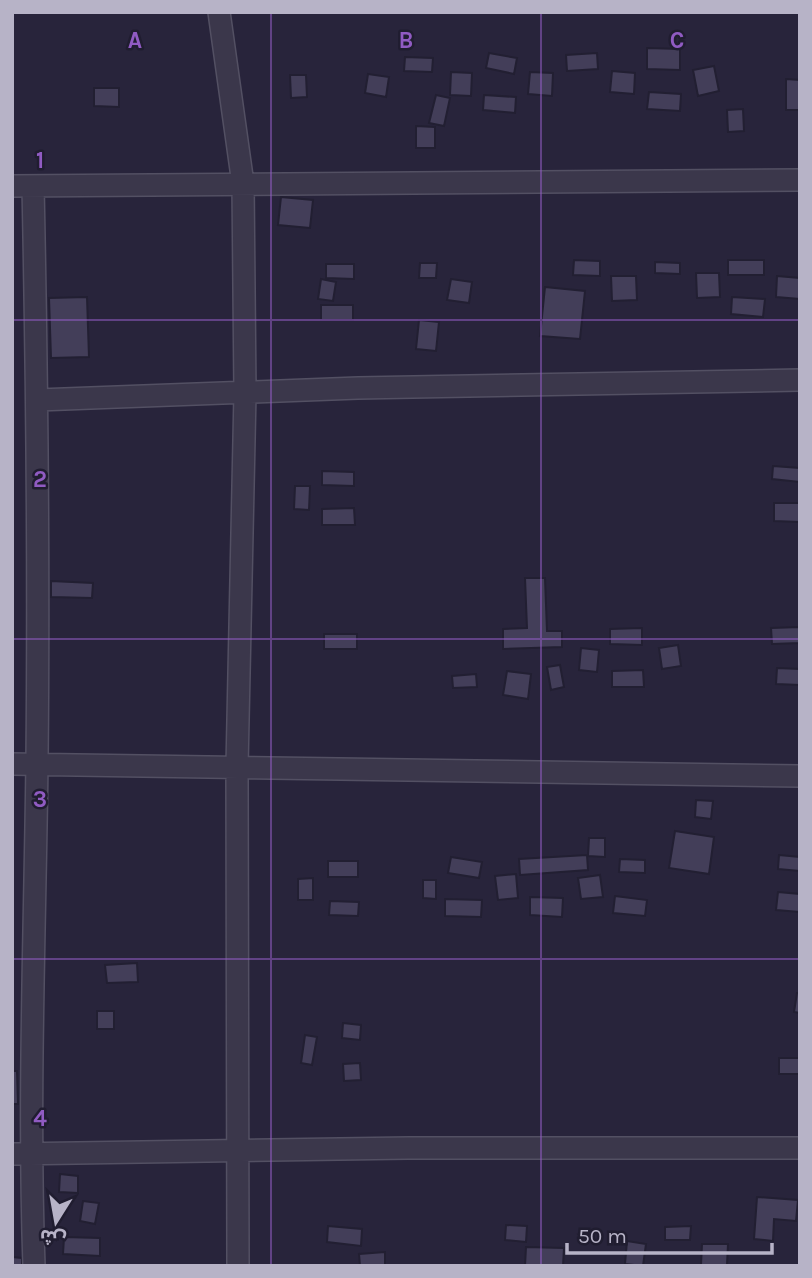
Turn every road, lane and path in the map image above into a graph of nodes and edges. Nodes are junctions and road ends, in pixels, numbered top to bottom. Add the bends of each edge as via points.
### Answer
1 (219, 12) edge
2 (800, 180) edge
3 (243, 184) junction
4 (23, 186) edge
5 (800, 380) edge
6 (245, 393) junction
7 (38, 400) junction
8 (37, 762) junction
9 (12, 764) edge
10 (237, 767) junction
11 (800, 776) edge
12 (800, 1149) edge
13 (238, 1150) junction
14 (21, 1154) edge
15 (34, 1266) edge
16 (238, 1266) edge

1 - 3 street
2 - 3 street
3 - 4 street
3 - 6 street
4 - 7 street
5 - 6 street
6 - 7 street
6 - 10 street
7 - 8 street
8 - 9 street
8 - 10 street
8 - 14 street
10 - 11 street
10 - 13 street
12 - 13 street
13 - 14 street
13 - 16 street
14 - 15 street

